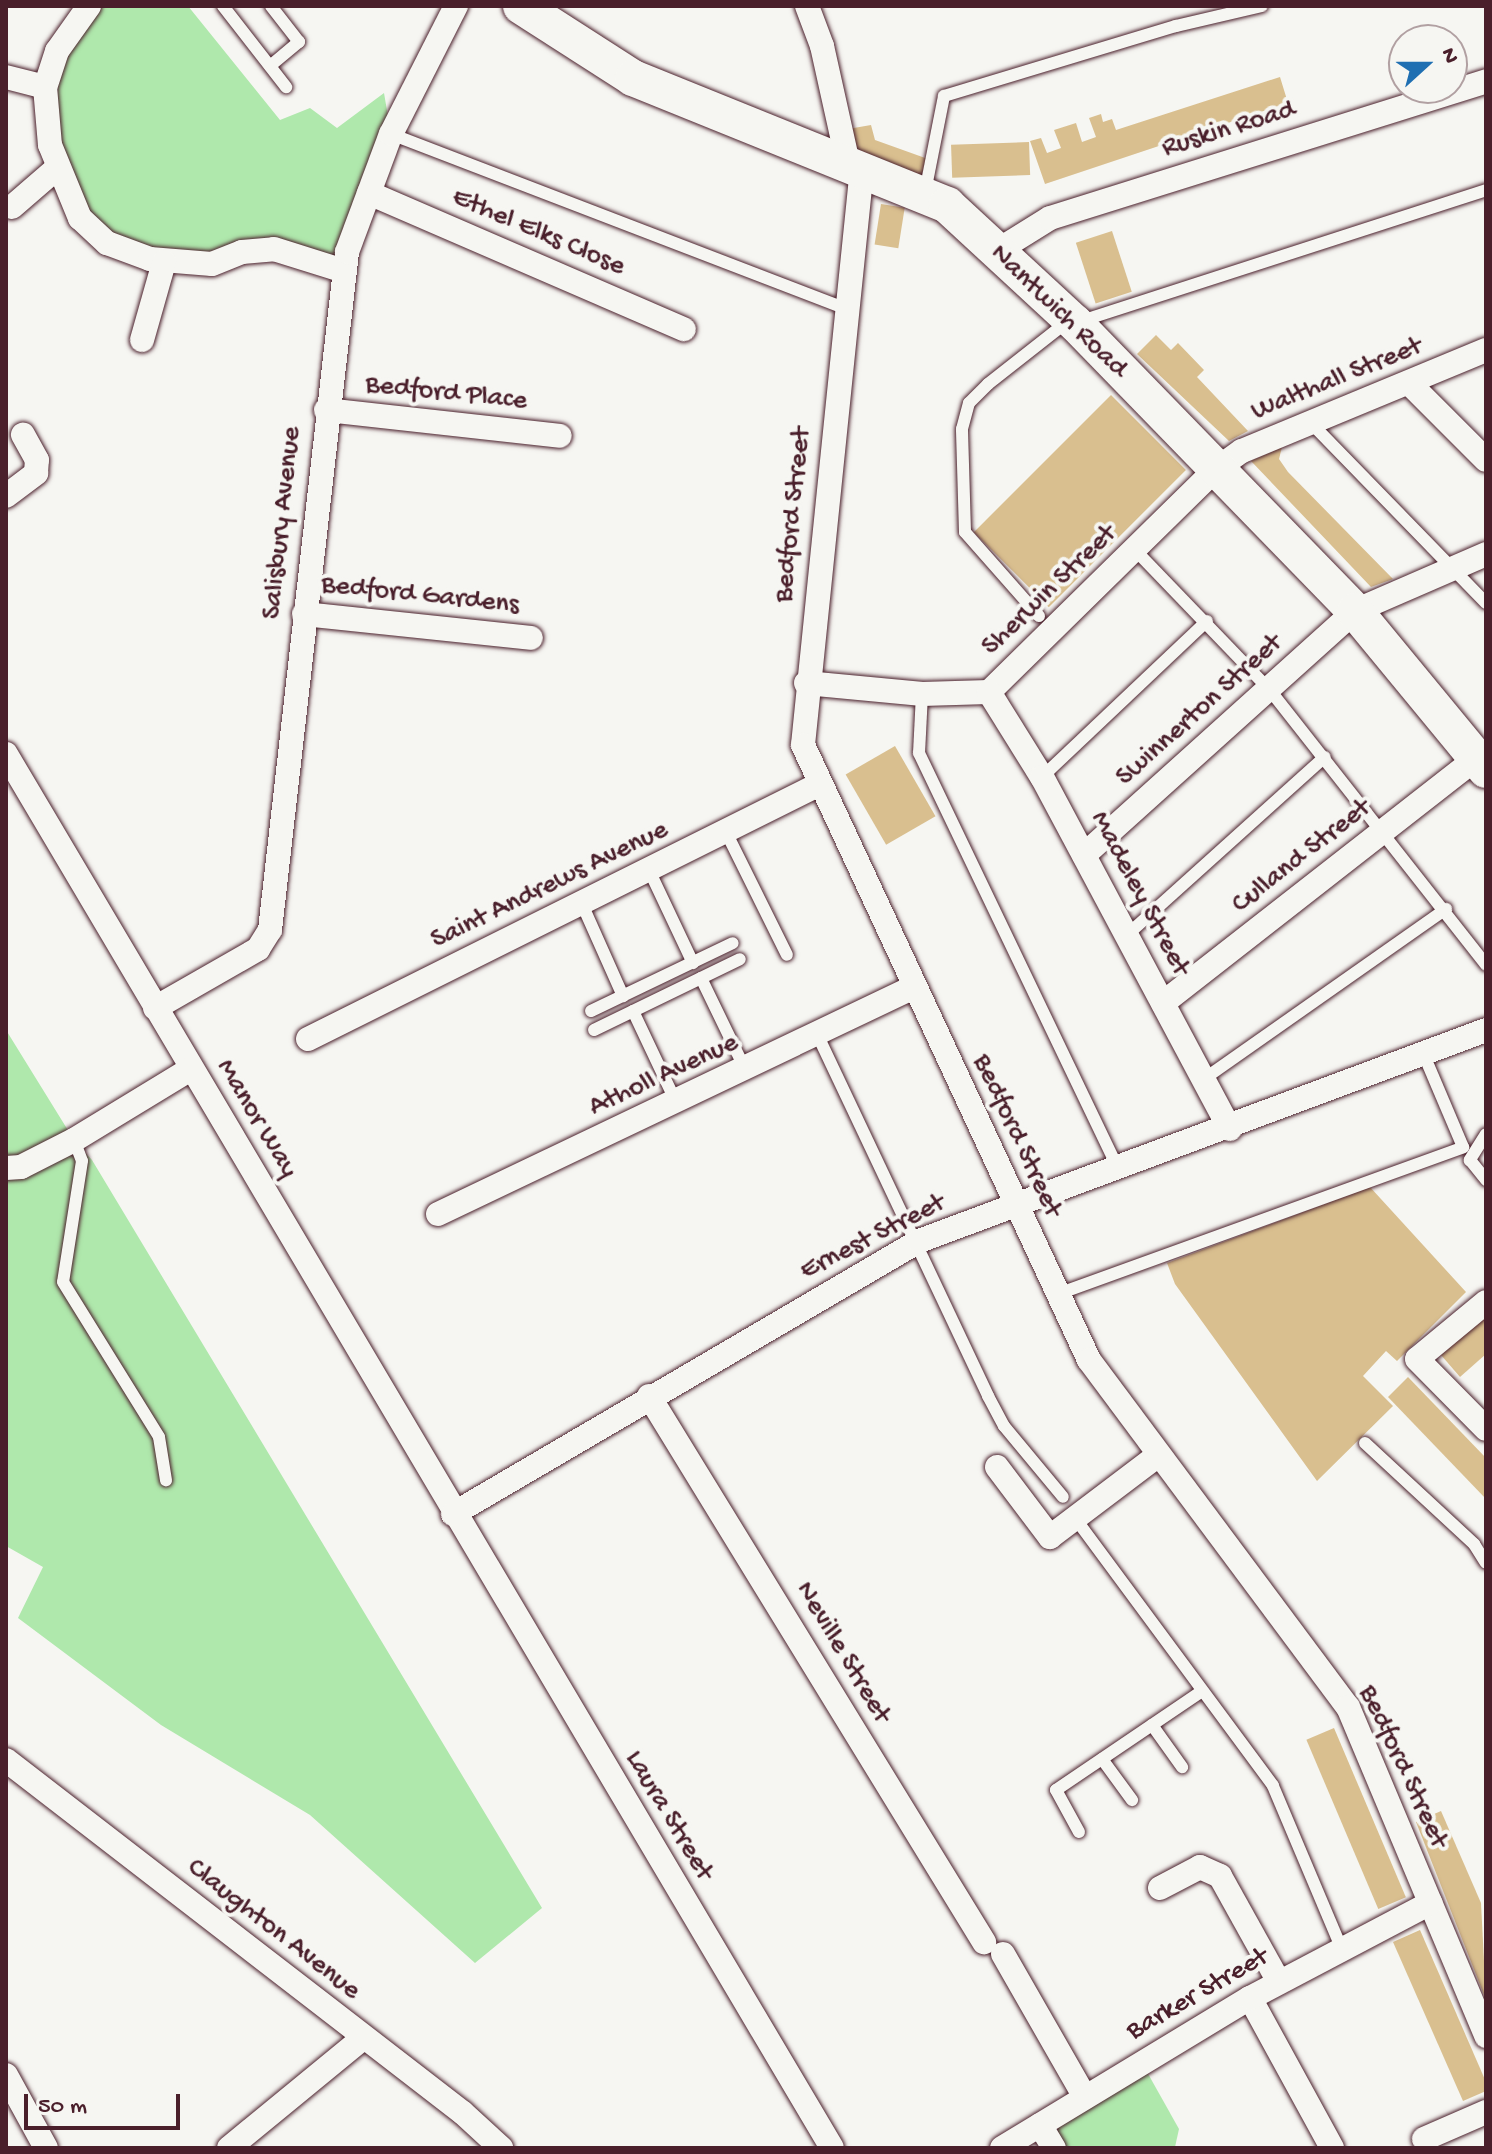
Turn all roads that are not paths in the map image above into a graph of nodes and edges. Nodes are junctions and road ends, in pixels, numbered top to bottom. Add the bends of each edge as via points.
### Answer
1 (89, 6) edge
2 (223, 6) edge
3 (271, 6) edge
4 (456, 6) edge
5 (521, 6) edge
6 (807, 6) edge
7 (1262, 6) edge
8 (270, 66) junction
9 (6, 77) edge
10 (1486, 81) edge
11 (45, 87) junction
12 (286, 87) dead end
13 (391, 134) junction
14 (855, 165) junction
15 (57, 168) junction
16 (1486, 190) edge
17 (369, 193) junction
18 (925, 196) junction
19 (12, 207) dead end
20 (997, 251) junction
21 (164, 262) junction
22 (344, 271) junction
23 (847, 309) junction
24 (1073, 321) junction
25 (684, 329) dead end
26 (142, 340) dead end
27 (1486, 350) edge
28 (1410, 384) junction
29 (326, 410) junction
30 (1311, 423) junction
31 (23, 435) dead end
32 (560, 436) dead end
33 (1484, 455) edge
34 (1214, 471) junction
35 (6, 496) edge
36 (1136, 551) junction
37 (1486, 554) edge
38 (1456, 568) junction
39 (1486, 603) edge
40 (1355, 611) junction
41 (304, 614) junction
42 (1039, 616) dead end
43 (1207, 621) junction
44 (531, 638) dead end
45 (806, 683) junction
46 (1269, 689) junction
47 (989, 692) junction
48 (922, 694) junction
49 (6, 754) edge
50 (1325, 757) junction
51 (1482, 764) edge
52 (1042, 777) junction
53 (818, 785) junction
54 (1384, 831) junction
55 (726, 832) junction
56 (1084, 855) junction
57 (649, 870) junction
58 (582, 904) junction
59 (1446, 909) junction
60 (1127, 935) junction
61 (733, 943) dead end
62 (787, 955) dead end
63 (740, 959) dead end
64 (693, 963) junction
65 (1486, 965) edge
66 (701, 978) junction
67 (914, 987) junction
68 (623, 996) junction
69 (1163, 1003) junction
70 (155, 1008) junction
71 (591, 1011) dead end
72 (633, 1011) junction
73 (594, 1030) dead end
74 (1486, 1030) edge
75 (818, 1036) junction
76 (308, 1039) dead end
77 (1424, 1055) junction
78 (191, 1069) junction
79 (746, 1071) junction
80 (1204, 1079) junction
81 (677, 1104) junction
82 (1230, 1129) junction
83 (1486, 1134) edge
84 (74, 1140) junction
85 (6, 1168) edge
86 (1118, 1169) junction
87 (1486, 1180) edge
88 (1014, 1206) junction
89 (438, 1214) dead end
90 (919, 1241) junction
91 (1058, 1294) junction
92 (1486, 1302) edge
93 (649, 1396) junction
94 (1486, 1429) edge
95 (1365, 1443) dead end
96 (1157, 1456) junction
97 (997, 1467) dead end
98 (166, 1480) dead end
99 (1069, 1508) junction
100 (453, 1514) junction
101 (1482, 1549) edge
102 (1486, 1563) edge
103 (1202, 1691) junction
104 (1152, 1725) junction
105 (1102, 1759) junction
106 (6, 1760) edge
107 (1182, 1767) dead end
108 (1132, 1800) dead end
109 (1079, 1832) dead end
110 (1160, 1888) dead end
111 (1430, 1903) junction
112 (1342, 1949) junction
113 (1279, 1982) junction
114 (1250, 1998) junction
115 (1486, 2036) edge
116 (363, 2038) junction
117 (6, 2075) edge
118 (1085, 2097) junction
119 (1486, 2112) edge
120 (1040, 2125) junction
121 (1424, 2139) dead end
122 (46, 2148) edge
123 (229, 2148) edge
124 (501, 2148) edge
125 (832, 2148) edge
126 (1002, 2148) edge
127 (1054, 2148) edge
128 (1332, 2148) edge

1 - 11 street via 57,51
2 - 8 lane
3 - 8 lane via 299,42
4 - 13 street, Salisbury Avenue
5 - 14 main road, Nantwich Road via 633,78
6 - 14 street, Bedford Street
7 - 18 lane via 1176,26 944,96
8 - 12 lane
9 - 11 street
10 - 20 street, Ruskin Road via 1050,218
11 - 15 street
13 - 17 street, Salisbury Avenue
13 - 23 lane
14 - 18 main road, Nantwich Road
14 - 23 street, Bedford Street
15 - 19 street
15 - 21 street via 80,218 107,243
16 - 24 lane
17 - 22 street, Salisbury Avenue
17 - 25 street, Ethel Elks Close
18 - 20 main road, Nantwich Road via 947,205
20 - 24 main road, Nantwich Road
21 - 22 street via 212,264 242,252 274,249
21 - 26 street
22 - 29 street, Salisbury Avenue
23 - 45 street, Bedford Street
24 - 34 main road, Nantwich Road
24 - 42 lane via 988,384 969,403 962,429 965,532
27 - 28 street, Walthall Street
28 - 30 street, Walthall Street
28 - 33 street
29 - 32 street, Bedford Place
29 - 41 street, Salisbury Avenue
30 - 34 street, Walthall Street via 1242,451
30 - 38 lane
31 - 35 street via 37,460 36,473
34 - 36 street, Sherwin Street
34 - 40 main road, Nantwich Road
36 - 43 lane
36 - 47 street, Sherwin Street
37 - 38 street, Swinnerton Street
38 - 39 lane
38 - 40 street, Swinnerton Street
40 - 46 street, Swinnerton Street
40 - 51 main road, Nantwich Road
41 - 44 street, Bedford Gardens
41 - 70 street, Salisbury Avenue via 270,930 258,949
43 - 46 lane
43 - 52 lane
45 - 48 street, Sherwin Street
45 - 53 street, Bedford Street via 803,745
46 - 50 lane
46 - 56 street, Swinnerton Street
47 - 48 street, Sherwin Street
47 - 52 street, Madeley Street
48 - 86 lane via 919,753
49 - 70 street, Manor Way
50 - 54 lane
50 - 60 lane
51 - 54 street, Culland Street
52 - 56 street, Madeley Street
53 - 55 street, Saint Andrews Avenue
53 - 67 street, Bedford Street
54 - 59 lane
54 - 69 street, Culland Street
55 - 57 street, Saint Andrews Avenue
55 - 62 lane
56 - 60 street, Madeley Street
57 - 58 street, Saint Andrews Avenue
57 - 64 lane
58 - 68 lane
58 - 76 street, Saint Andrews Avenue
59 - 65 lane
59 - 80 lane
60 - 69 street, Madeley Street
61 - 64 lane
63 - 66 lane
64 - 68 lane
66 - 72 lane
66 - 79 lane
67 - 75 street, Atholl Avenue
67 - 88 street, Bedford Street
68 - 71 lane
69 - 80 street, Madeley Street
70 - 78 street, Manor Way
72 - 73 lane
72 - 81 lane
74 - 77 street, Ernest Street
75 - 79 street, Atholl Avenue
75 - 90 lane
77 - 82 street, Ernest Street
77 - 91 lane via 1463,1147
78 - 84 street
78 - 100 street, Manor Way
79 - 81 street, Atholl Avenue
80 - 82 street, Madeley Street
81 - 89 street, Atholl Avenue
82 - 86 street, Ernest Street
83 - 87 lane via 1470,1160
84 - 85 street via 21,1167
84 - 98 lane via 82,1161 63,1282 159,1437
86 - 88 street, Ernest Street
88 - 90 street, Ernest Street
88 - 91 street, Bedford Street
90 - 93 street, Ernest Street
90 - 99 lane via 1004,1426
91 - 96 street, Bedford Street via 1089,1360
92 - 94 street via 1417,1359
93 - 100 street, Ernest Street
93 - 118 street, Neville Street
95 - 101 lane
96 - 99 street
96 - 111 street, Bedford Street via 1348,1707
97 - 99 street via 1050,1537
99 - 103 lane
100 - 125 street, Laura Street
101 - 102 lane
103 - 104 lane
103 - 112 lane via 1273,1786
104 - 105 lane
104 - 107 lane
105 - 108 lane
105 - 109 lane via 1056,1790
106 - 116 street, Claughton Avenue
110 - 113 street via 1200,1867 1220,1876
111 - 112 street, Barker Street
111 - 115 street, Bedford Street
112 - 113 street, Barker Street
113 - 114 street, Barker Street
114 - 118 street, Barker Street
114 - 128 street
116 - 123 street
116 - 124 street, Claughton Avenue
117 - 122 street
118 - 120 street, Barker Street
119 - 121 street
120 - 126 street, Barker Street
120 - 127 street

